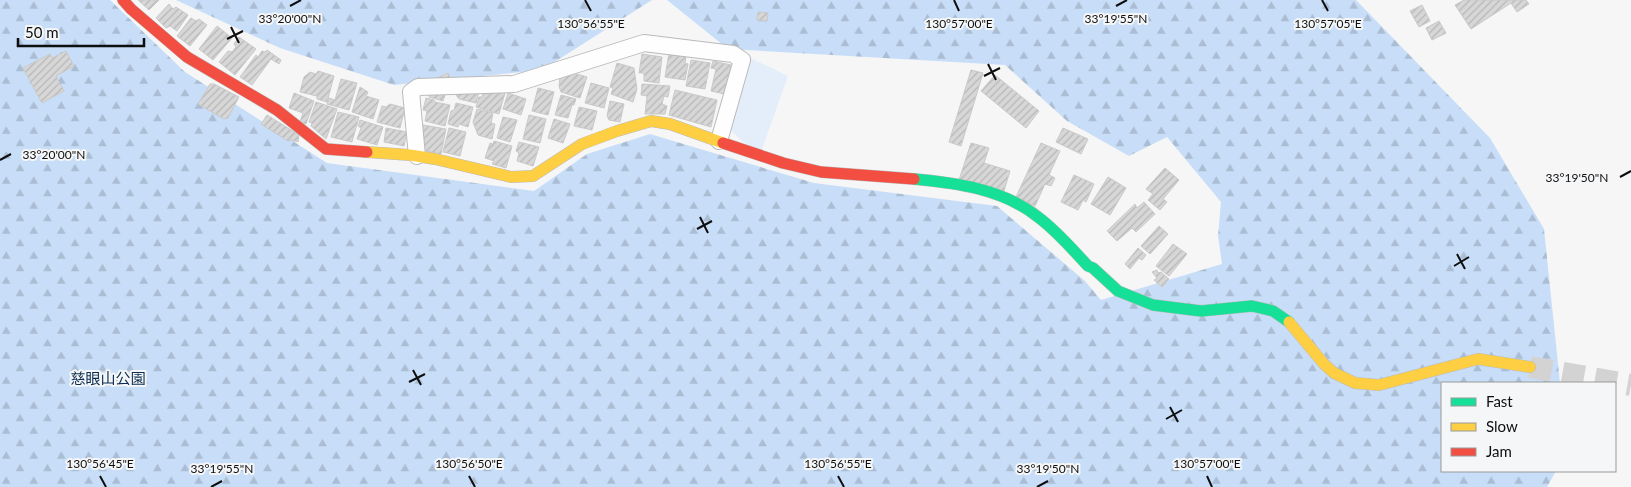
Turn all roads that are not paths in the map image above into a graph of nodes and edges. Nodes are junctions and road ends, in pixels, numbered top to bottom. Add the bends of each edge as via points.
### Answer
1 (123, 0) edge
2 (719, 141) junction
3 (417, 156) junction
4 (1530, 367) tunnel mouth

1 - 3 street via 187,57 277,110 326,149
2 - 3 street via 651,121 582,144 533,176 511,177
2 - 3 street via 742,60 733,54 644,43 514,84 418,87 411,92
2 - 4 street via 785,164 821,172 967,185 1007,197 1048,224 1118,292 1154,305 1201,311 1252,306 1272,311 1293,325 1334,373 1355,383 1379,384 1478,359

